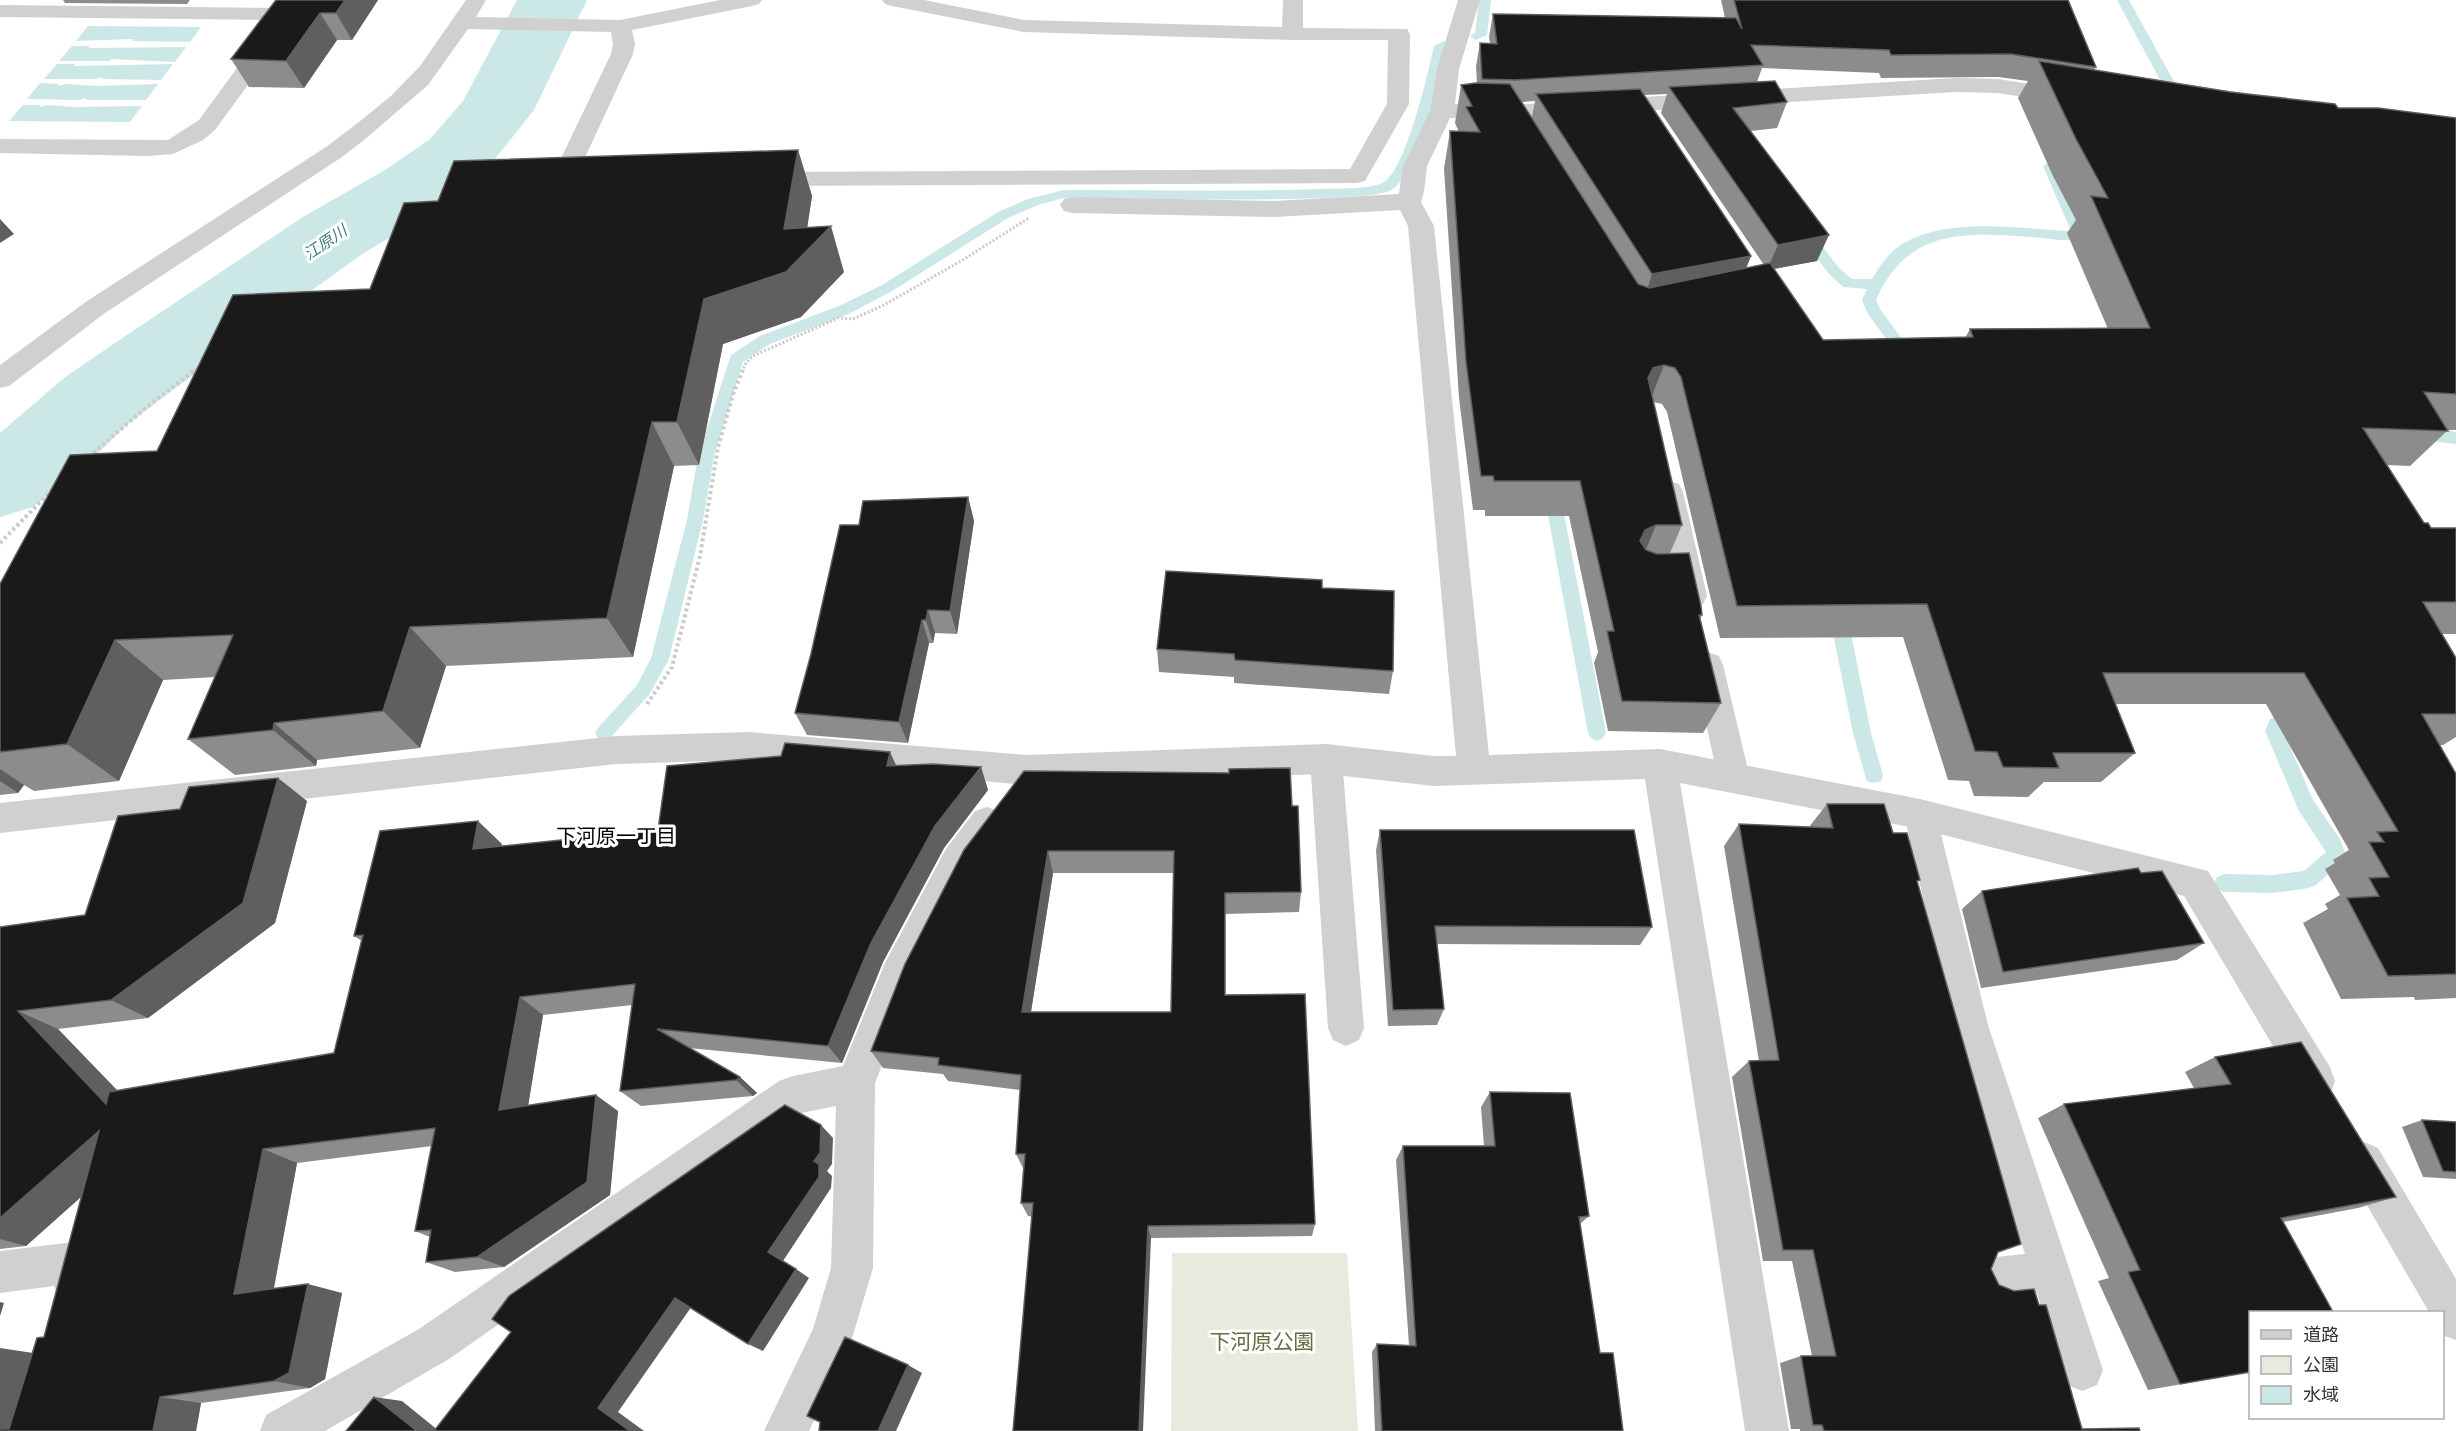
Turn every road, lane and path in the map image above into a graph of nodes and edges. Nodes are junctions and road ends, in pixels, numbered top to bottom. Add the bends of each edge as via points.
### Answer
1 (476, 0) edge
2 (752, 0) edge
3 (892, 0) edge
4 (1293, 0) edge
5 (1469, 0) edge
6 (135, 7) edge
7 (289, 7) edge
8 (0, 11) edge
9 (462, 23) junction
10 (620, 26) junction
11 (1292, 34) junction
12 (2091, 101) edge
13 (1442, 111) junction
14 (0, 146) edge
15 (563, 179) junction
16 (587, 179) edge
17 (742, 179) edge
18 (520, 183) edge
19 (1408, 202) junction
20 (1073, 205) joint
21 (202, 365) edge
22 (0, 379) edge
23 (80, 465) edge
24 (1664, 470) edge
25 (54, 487) edge
26 (0, 543) edge
27 (1687, 572) junction
28 (1654, 573) edge
29 (605, 752) junction
30 (1326, 759) junction
31 (1660, 764) junction
32 (1027, 770) junction
33 (1474, 770) junction
34 (1734, 778) junction
35 (1920, 814) junction
36 (0, 818) edge
37 (1347, 1028) dead end
38 (856, 1083) junction
39 (2331, 1107) edge
40 (2349, 1137) edge
41 (0, 1272) edge
42 (2050, 1272) junction
43 (1986, 1278) edge
44 (66, 1318) edge
45 (2456, 1318) edge
46 (2082, 1370) dead end
47 (282, 1431) edge
48 (786, 1431) edge
49 (1767, 1431) edge

1 - 9 lane
2 - 10 lane
3 - 11 lane via 1024,26
4 - 11 lane
5 - 13 street via 1448,69
6 - 7 lane
6 - 8 lane
7 - 14 lane via 278,29 207,125 173,147
9 - 10 lane
9 - 22 lane via 419,81 361,132 96,307
10 - 15 lane via 622,54
11 - 17 lane via 1399,34 1398,104 1357,176
12 - 13 street via 1998,86 1955,85 1648,114 1517,122
13 - 19 street via 1416,166
15 - 16 lane
15 - 18 lane
19 - 20 street via 1274,209
19 - 33 street via 1421,226
20 - 29 path via 1026,219 882,306 853,319 838,318 753,356 746,363 718,447 700,556 672,667
21 - 23 path
24 - 27 lane
25 - 26 path
27 - 28 lane
27 - 34 lane
29 - 32 street via 748,746
29 - 36 street
30 - 32 street
30 - 33 street via 1434,771
30 - 37 lane
31 - 33 street
31 - 34 street
31 - 49 street
32 - 38 street via 958,860 898,975
34 - 35 street
35 - 39 street via 2195,883
35 - 42 lane via 1970,1025
38 - 47 street via 793,1095 434,1344
38 - 48 street via 852,1268 832,1335
40 - 45 street
41 - 44 street via 82,1262
42 - 43 lane
42 - 46 lane

